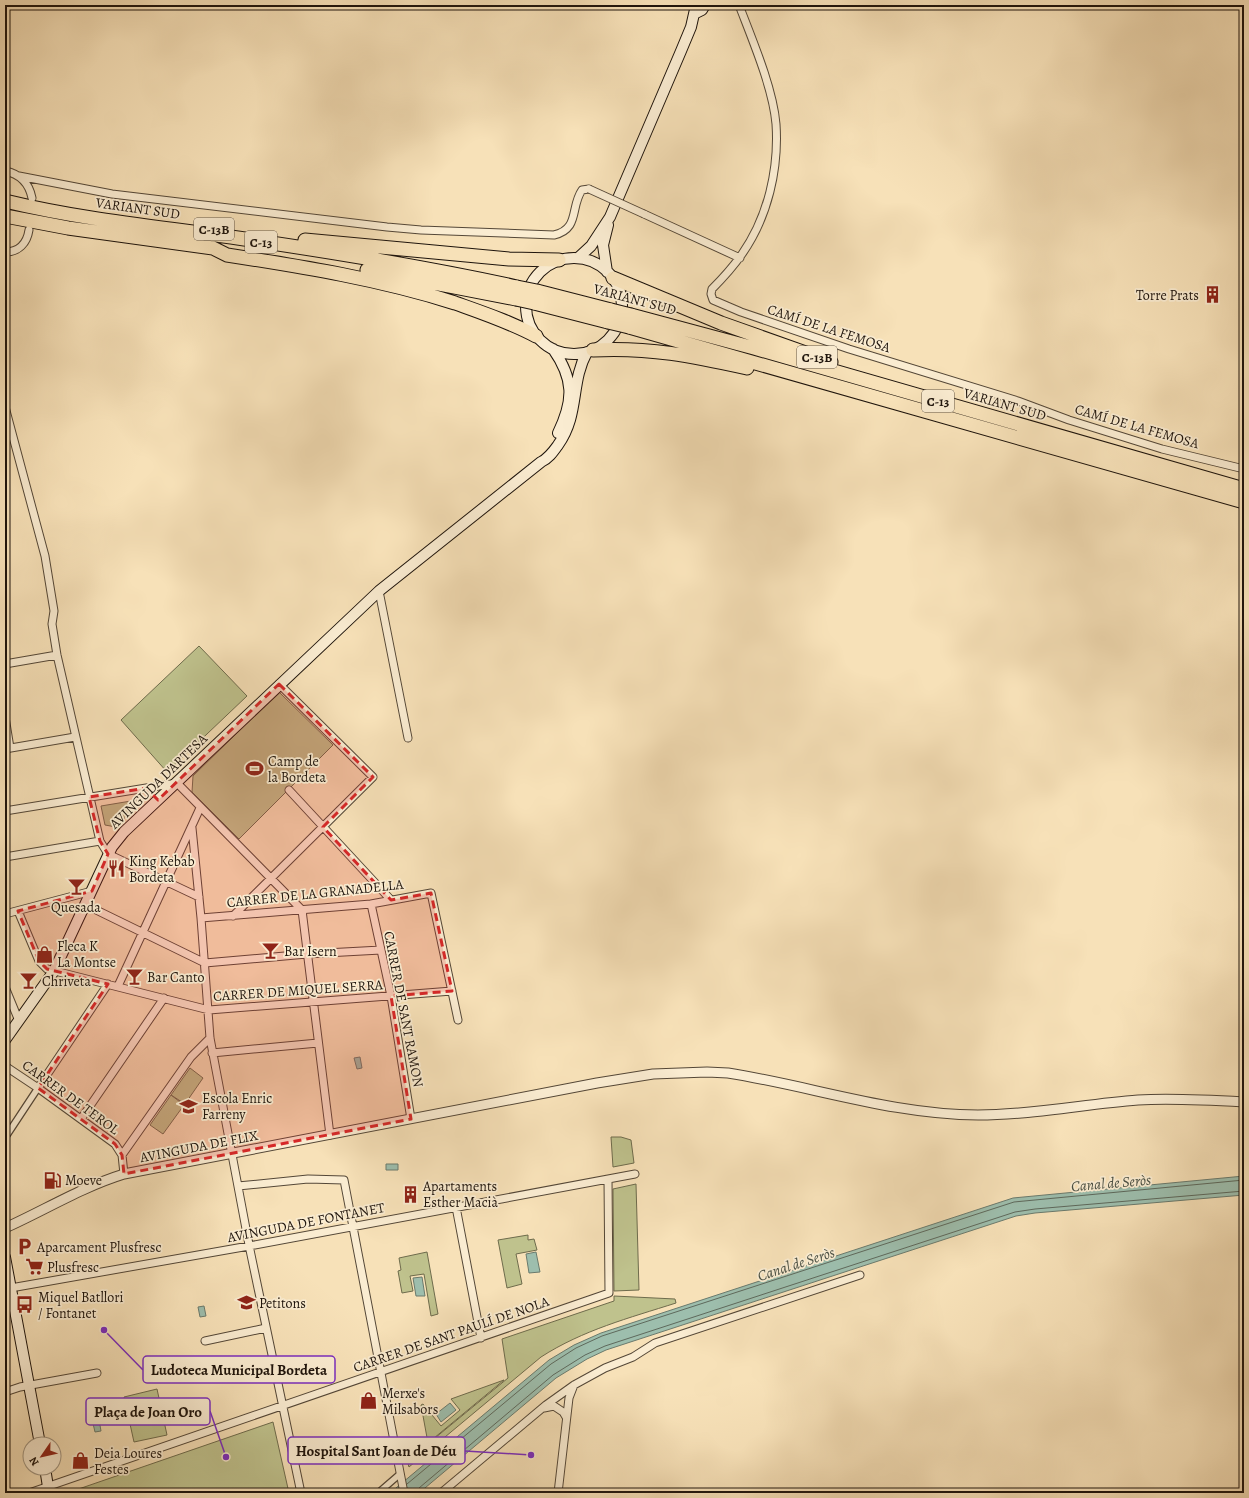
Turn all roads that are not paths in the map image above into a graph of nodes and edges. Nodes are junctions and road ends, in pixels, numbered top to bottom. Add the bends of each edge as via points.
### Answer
1 (705, 5) edge
2 (739, 5) edge
3 (695, 10) edge
4 (5, 171) edge
5 (19, 176) junction
6 (32, 198) dead end
7 (5, 201) edge
8 (73, 215) junction
9 (5, 216) edge
10 (610, 217) junction
11 (30, 230) dead end
12 (213, 248) junction
13 (5, 252) edge
14 (578, 258) junction
15 (740, 258) junction
16 (559, 260) junction
17 (610, 275) junction
18 (516, 293) junction
19 (630, 321) junction
20 (536, 336) junction
21 (553, 349) junction
22 (590, 351) junction
23 (570, 386) junction
24 (5, 407) edge
25 (958, 420) junction
26 (1023, 425) junction
27 (566, 431) junction
28 (541, 462) junction
29 (1244, 469) edge
30 (1244, 489) edge
31 (1244, 502) edge
32 (382, 588) junction
33 (57, 655) junction
34 (5, 664) edge
35 (279, 684) junction
36 (5, 717) edge
37 (75, 737) junction
38 (408, 738) dead end
39 (8, 748) edge
40 (177, 783) junction
41 (146, 788) junction
42 (289, 790) dead end
43 (89, 797) junction
44 (157, 801) junction
45 (200, 808) junction
46 (5, 811) edge
47 (323, 827) junction
48 (192, 828) junction
49 (100, 841) junction
50 (108, 854) junction
51 (5, 857) edge
52 (270, 878) junction
53 (168, 881) junction
54 (92, 892) junction
55 (199, 897) junction
56 (391, 900) junction
57 (371, 904) junction
58 (86, 905) junction
59 (302, 910) junction
60 (18, 911) junction
61 (5, 914) edge
62 (233, 916) junction
63 (202, 918) junction
64 (144, 932) junction
65 (381, 950) junction
66 (307, 954) junction
67 (205, 963) junction
68 (54, 971) junction
69 (108, 984) junction
70 (118, 986) junction
71 (5, 987) edge
72 (452, 991) junction
73 (391, 996) junction
74 (164, 998) junction
75 (312, 1002) junction
76 (209, 1010) junction
77 (458, 1020) dead end
78 (19, 1021) junction
79 (210, 1038) junction
80 (5, 1040) edge
81 (318, 1043) junction
82 (212, 1053) junction
83 (5, 1066) edge
84 (38, 1088) junction
85 (1244, 1102) edge
86 (81, 1119) junction
87 (411, 1119) junction
88 (330, 1135) junction
89 (5, 1138) edge
90 (231, 1154) junction
91 (122, 1155) junction
92 (124, 1174) junction
93 (635, 1174) dead end
94 (608, 1178) junction
95 (238, 1186) junction
96 (456, 1207) junction
97 (353, 1227) junction
98 (5, 1228) edge
99 (249, 1246) junction
100 (5, 1257) edge
101 (860, 1275) dead end
102 (8, 1288) edge
103 (266, 1328) junction
104 (481, 1338) junction
105 (205, 1341) dead end
106 (381, 1371) junction
107 (97, 1373) dead end
108 (574, 1385) junction
109 (29, 1386) junction
110 (5, 1392) edge
111 (282, 1406) junction
112 (542, 1408) junction
113 (566, 1417) junction
114 (38, 1436) edge
115 (400, 1474) junction
116 (46, 1476) edge
117 (49, 1490) edge
118 (29, 1493) edge
119 (301, 1493) edge
120 (378, 1493) edge
121 (404, 1493) edge
122 (441, 1493) edge
123 (558, 1493) edge

1 - 3 main road via 702,10
2 - 15 street, CAMÍ DE LA FEMOSA via 764,76 776,123 776,154 768,198 755,234
3 - 10 main road via 681,51
4 - 5 street
5 - 6 street via 28,185
5 - 15 street, bridge via 112,194 387,227 539,235 564,233 572,223 578,196 582,190 589,189
7 - 8 highway, VARIANT SUD / C-13
8 - 16 highway, C-13B via 90,213 290,238 501,259
8 - 18 highway, VARIANT SUD / C-13 via 340,253 447,272
9 - 12 highway, C-13 via 68,228
10 - 14 main road via 591,246
10 - 17 main road via 603,245
11 - 13 street via 22,246
12 - 18 highway, VARIANT SUD / C-13
12 - 20 highway, C-13B via 227,255 324,270 406,288 520,326
14 - 16 main road
14 - 17 main road via 591,261
15 - 29 street, CAMÍ DE LA FEMOSA via 712,289 713,300 849,349 1018,401 1069,420 1162,449
16 - 20 main road via 541,271 529,288 526,302 527,317
17 - 22 main road via 619,290 622,303 619,322 609,339
17 - 26 highway, C-13B via 668,302 763,339 1014,418
18 - 19 highway, VARIANT SUD / C-13, bridge
19 - 25 highway, VARIANT SUD / C-13
19 - 26 highway, VARIANT SUD / C-13
20 - 21 main road
21 - 22 main road via 574,354
21 - 23 main road via 567,371
22 - 25 highway, C-13B via 636,349 678,354 786,378 948,422
22 - 27 main road via 580,368 574,409
23 - 27 main road via 572,401
23 - 28 main road via 569,401 562,424
24 - 33 street via 45,556 54,611 52,624
25 - 31 highway, C-13
26 - 30 highway, VARIANT SUD / C-13
27 - 28 main road, AVINGUDA D'ARTESA via 554,450
28 - 32 main road, AVINGUDA D'ARTESA
32 - 35 main road, AVINGUDA D'ARTESA
32 - 38 street
33 - 34 street
33 - 37 street
35 - 40 main road, AVINGUDA D'ARTESA
35 - 47 street via 373,777
36 - 39 street
37 - 39 street
37 - 43 street
40 - 41 street
40 - 44 main road, AVINGUDA D'ARTESA
40 - 45 street
41 - 43 street
41 - 44 street
42 - 47 street
43 - 46 street
43 - 49 street
44 - 50 main road, AVINGUDA D'ARTESA via 124,832
45 - 48 street
45 - 52 street
47 - 52 street
47 - 56 street
48 - 53 street
48 - 55 street
49 - 50 street
49 - 51 street
50 - 53 street
50 - 54 main road, AVINGUDA D'ARTESA
52 - 59 street
52 - 62 street
53 - 55 street
53 - 64 street
54 - 58 main road, AVINGUDA D'ARTESA
54 - 60 street
55 - 63 street
56 - 57 street, CARRER DE LA GRANADELLA
56 - 72 street, CARRER DE LA GRANADELLA via 431,893
57 - 59 street, CARRER DE LA GRANADELLA
57 - 65 street, CARRER DE SANT RAMON
58 - 64 street
58 - 68 main road, AVINGUDA D'ARTESA
59 - 62 street, CARRER DE LA GRANADELLA
59 - 66 street
60 - 61 street
60 - 68 street via 39,961 47,969
62 - 63 street, CARRER DE LA GRANADELLA
63 - 67 street
64 - 67 street
64 - 70 street
65 - 66 street
65 - 73 street, CARRER DE SANT RAMON
66 - 67 street
66 - 75 street
67 - 76 street
68 - 69 street, CARRER DE MIQUEL SERRA
68 - 78 main road, AVINGUDA D'ARTESA
69 - 70 street, CARRER DE MIQUEL SERRA
69 - 84 street
70 - 74 street, CARRER DE MIQUEL SERRA
71 - 78 street
72 - 73 street, CARRER DE MIQUEL SERRA
72 - 77 street
73 - 75 street, CARRER DE MIQUEL SERRA
73 - 87 street, CARRER DE SANT RAMON
74 - 76 street, CARRER DE MIQUEL SERRA
74 - 86 street
75 - 76 street, CARRER DE MIQUEL SERRA
75 - 81 street
76 - 79 street
78 - 80 main road, AVINGUDA D'ARTESA
79 - 82 street
79 - 91 street via 191,1057
81 - 82 street
81 - 88 street
82 - 90 street
83 - 84 street, CARRER DE TEROL
84 - 86 street, CARRER DE TEROL
84 - 89 street
85 - 87 street, AVINGUDA DE FLIX via 1138,1100 1005,1114 959,1114 921,1111 752,1077 707,1072 653,1074
86 - 91 street, CARRER DE TEROL via 115,1144
87 - 88 street, AVINGUDA DE FLIX
88 - 90 street, AVINGUDA DE FLIX
90 - 92 street, AVINGUDA DE FLIX
90 - 95 street
91 - 92 street, CARRER DE TEROL
92 - 98 street, AVINGUDA DE FLIX via 85,1189
93 - 94 street, AVINGUDA DE FONTANET
94 - 96 street, AVINGUDA DE FONTANET
94 - 104 street, CARRER DE SANT PAULÍ DE NOLA via 609,1293
95 - 97 street via 308,1179 344,1180
95 - 99 street
96 - 97 street, AVINGUDA DE FONTANET
96 - 104 street
97 - 99 street, AVINGUDA DE FONTANET
97 - 106 street
99 - 102 street, AVINGUDA DE FONTANET
99 - 103 street
100 - 102 main road
101 - 108 street via 655,1343 633,1358 605,1368
102 - 109 main road
103 - 105 street
103 - 111 street
104 - 106 street, CARRER DE SANT PAULÍ DE NOLA
106 - 111 street, CARRER DE SANT PAULÍ DE NOLA
106 - 115 street
107 - 109 street
108 - 112 street
108 - 113 street via 568,1398
109 - 110 street
109 - 114 main road
111 - 117 street, CARRER DE SANT PAULÍ DE NOLA
111 - 119 street
112 - 113 street via 554,1406
112 - 122 street
113 - 123 street
115 - 120 street
115 - 121 street
116 - 117 main road
117 - 118 street, CARRER DE SANT PAULÍ DE NOLA

